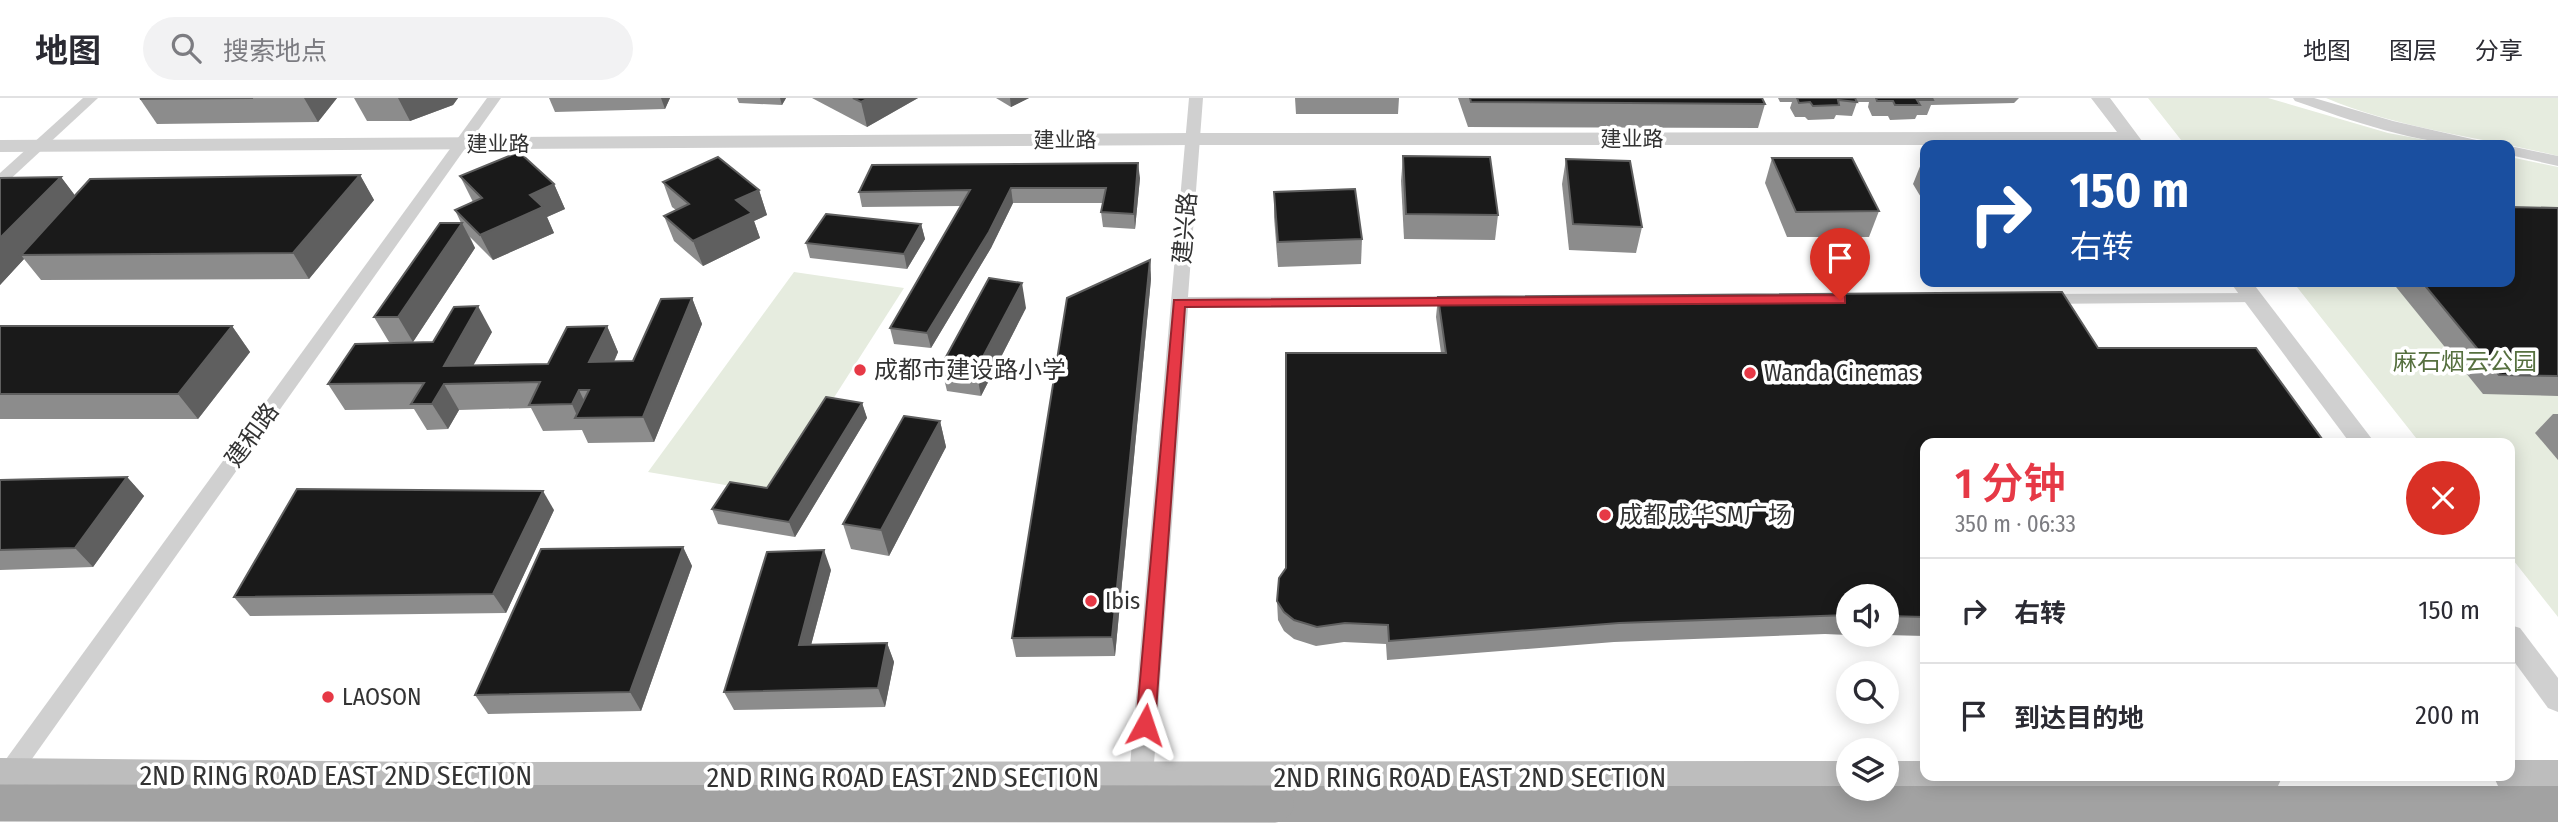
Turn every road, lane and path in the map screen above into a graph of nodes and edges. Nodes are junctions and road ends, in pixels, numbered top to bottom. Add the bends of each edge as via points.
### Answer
1 (91, 98) edge
2 (495, 98) edge
3 (1196, 98) edge
4 (2100, 98) edge
5 (2300, 98) edge
6 (1193, 139) junction
7 (2132, 140) edge
8 (2455, 140) edge
9 (1920, 141) edge
10 (461, 144) junction
11 (0, 146) edge
12 (39, 146) junction
13 (2515, 152) edge
14 (2558, 162) edge
15 (0, 181) edge
16 (2247, 290) edge
17 (2030, 299) edge
18 (1472, 301) edge
19 (1179, 303) junction
20 (2359, 438) edge
21 (2515, 643) edge
22 (2558, 700) edge
23 (2515, 775) edge
24 (2558, 775) edge
25 (377, 776) junction
26 (1836, 776) edge
27 (1899, 776) edge
28 (1920, 776) edge
29 (428, 777) junction
30 (1141, 777) junction
31 (3, 783) edge
32 (2558, 804) edge
33 (352, 823) edge
34 (406, 823) edge

1 - 12 street
2 - 10 street, 建和路
3 - 6 street, 建兴路
4 - 7 street
5 - 8 street
6 - 9 street, 建业路
6 - 10 street, 建业路
6 - 19 street, 建兴路
10 - 12 street, 建业路
10 - 31 street, 建和路
11 - 12 street, 建业路
12 - 15 street
13 - 14 street
16 - 17 street
16 - 20 street
18 - 19 street
19 - 30 street, 建兴路
21 - 22 street
23 - 24 main road
25 - 29 main road, 2ND RING ROAD EAST 2ND SECTION
25 - 31 main road, 2ND RING ROAD EAST 2ND SECTION
25 - 33 street
26 - 30 main road, 2ND RING ROAD EAST 2ND SECTION
27 - 28 main road
29 - 30 main road, 2ND RING ROAD EAST 2ND SECTION
29 - 34 street
31 - 32 highway, bridge

